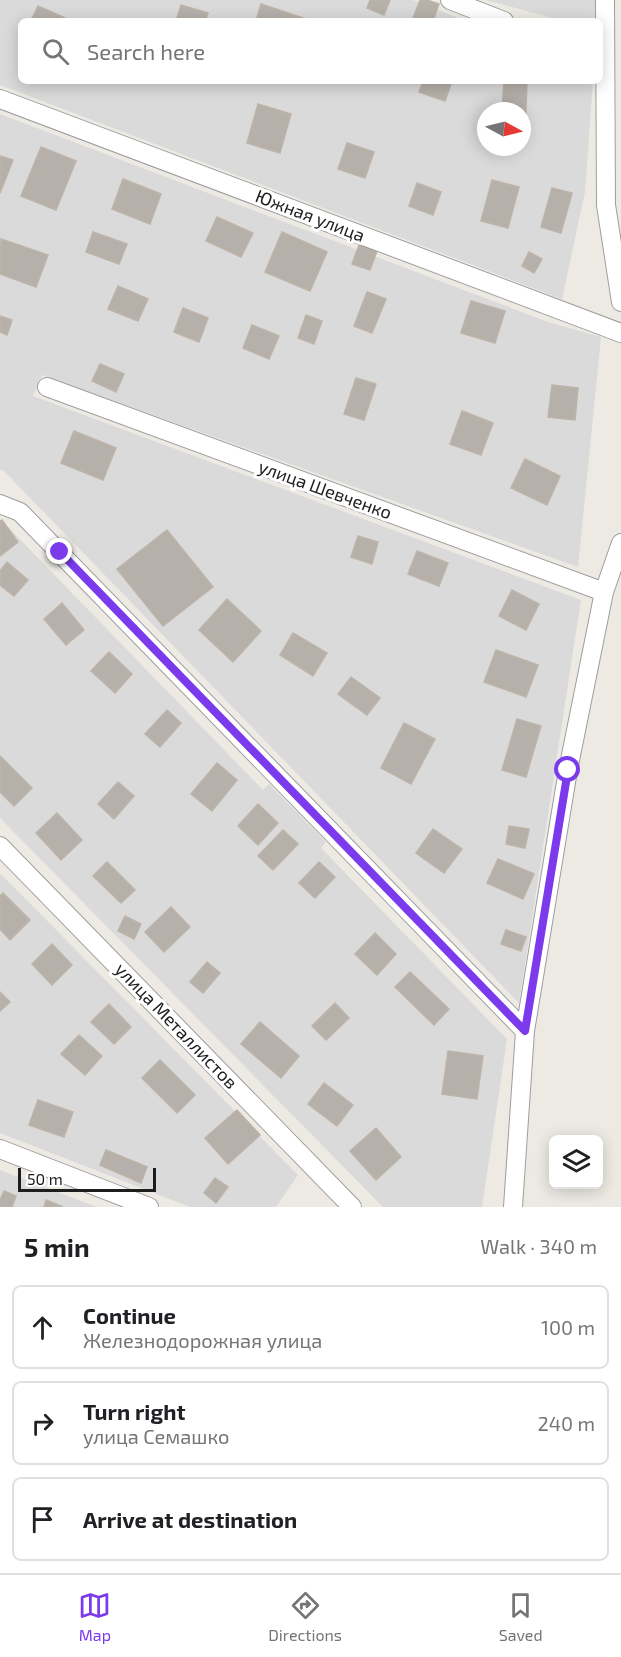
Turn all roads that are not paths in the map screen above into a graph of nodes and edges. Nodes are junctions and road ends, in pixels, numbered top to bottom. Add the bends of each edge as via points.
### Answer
1 (450, 0) edge
2 (605, 0) edge
3 (496, 18) edge
4 (603, 52) edge
5 (0, 99) edge
6 (621, 302) edge
7 (621, 333) edge
8 (47, 387) dead end
9 (0, 504) edge
10 (621, 543) edge
11 (604, 592) junction
12 (0, 846) edge
13 (525, 1031) junction
14 (0, 1149) edge
15 (149, 1207) edge
16 (352, 1207) edge
17 (513, 1207) edge

1 - 3 street
2 - 4 street
4 - 6 street via 606,205
5 - 7 street, Южная улица
8 - 11 street, улица Шевченко
9 - 13 street via 20,512
10 - 11 street
11 - 13 street via 568,770
12 - 16 street, улица Металлистов
13 - 17 street
14 - 15 street

